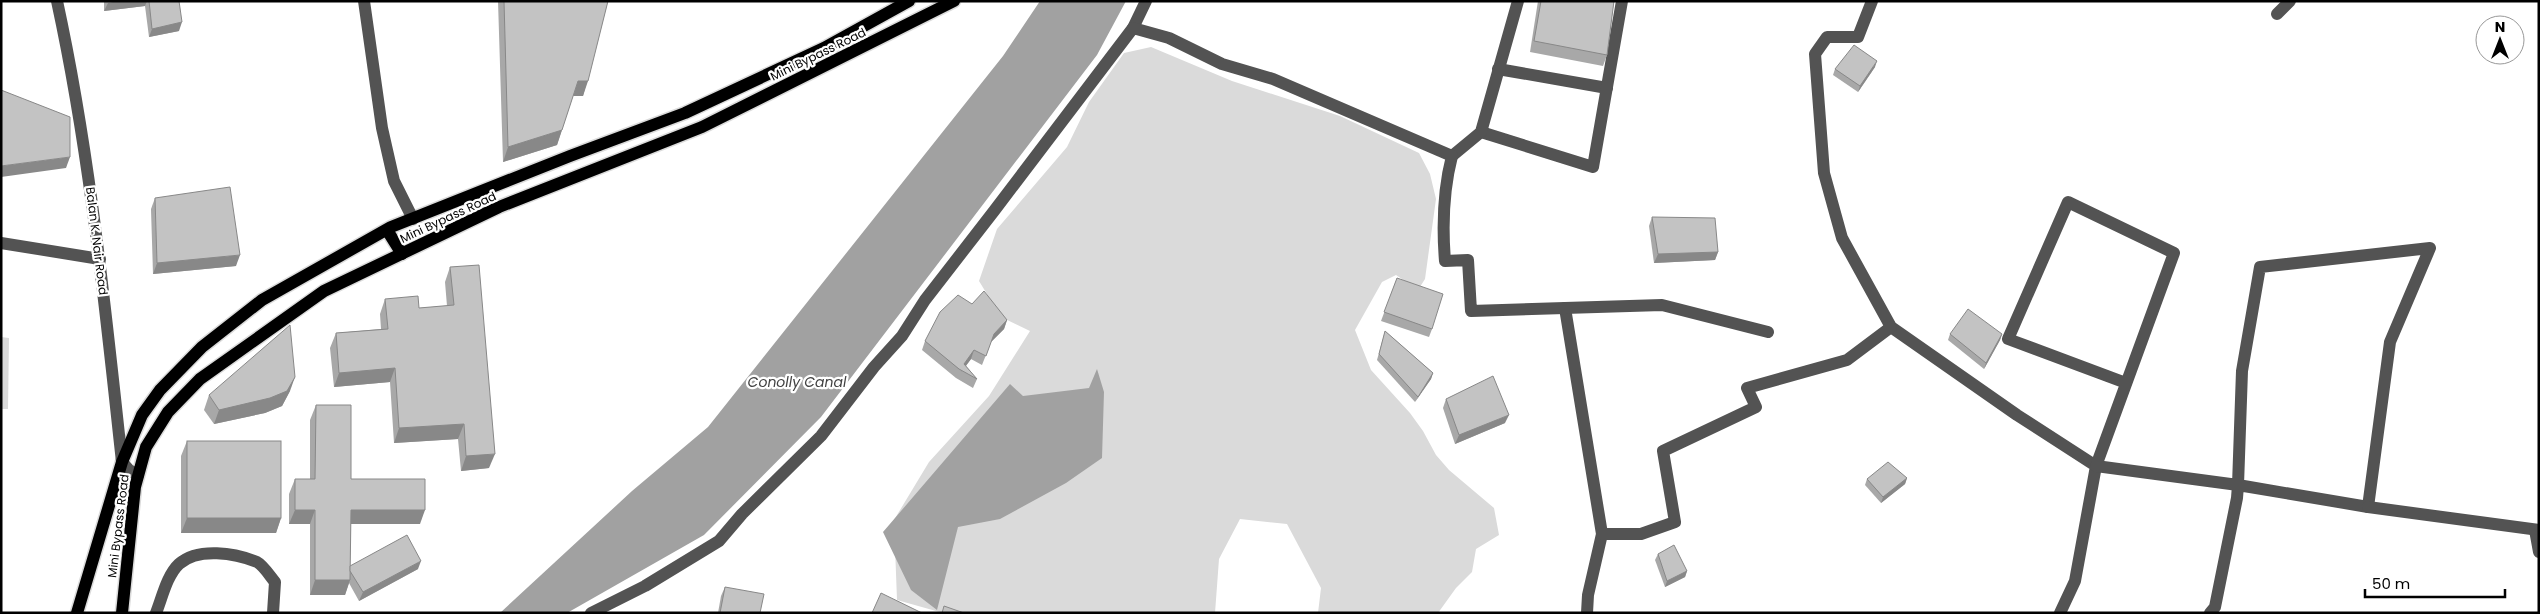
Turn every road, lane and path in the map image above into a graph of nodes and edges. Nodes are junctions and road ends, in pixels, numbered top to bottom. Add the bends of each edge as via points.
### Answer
1 (57, 1) edge
2 (364, 1) edge
3 (909, 1) edge
4 (954, 1) edge
5 (1146, 1) edge
6 (1518, 1) edge
7 (1622, 1) edge
8 (1872, 1) edge
9 (2290, 1) edge
10 (2277, 14) dead end
11 (878, 18) junction
12 (1133, 28) junction
13 (888, 34) junction
14 (1498, 69) junction
15 (1607, 88) junction
16 (1481, 132) junction
17 (1452, 156) junction
18 (413, 219) junction
19 (387, 230) junction
20 (1, 242) edge
21 (402, 254) junction
22 (100, 259) junction
23 (1565, 308) junction
24 (1891, 327) junction
25 (1768, 332) dead end
26 (2126, 383) junction
27 (122, 462) junction
28 (2096, 466) junction
29 (138, 474) junction
30 (2238, 485) junction
31 (2368, 507) junction
32 (2537, 530) edge
33 (1602, 534) junction
34 (2539, 552) edge
35 (77, 613) edge
36 (122, 613) edge
37 (156, 613) edge
38 (273, 613) edge
39 (591, 613) edge
40 (1587, 613) edge
41 (2060, 613) edge
42 (2210, 613) edge

1 - 22 street, Balan K. Nair Road via 75,84
2 - 18 street via 382,128 394,181
3 - 11 main road, Mini Bypass Road
4 - 13 main road, Mini Bypass Road
5 - 12 street
6 - 14 street
7 - 15 street
8 - 24 street via 1858,37 1827,37 1815,54 1824,173 1842,238
9 - 10 street
11 - 13 main road
11 - 18 main road, Mini Bypass Road via 824,48 685,113
12 - 17 street via 1169,38 1222,64 1273,79
12 - 39 street via 925,300 902,336 821,436 719,541 645,586
13 - 21 main road, Mini Bypass Road via 702,127 499,207
14 - 15 street
14 - 16 street
15 - 16 street via 1593,167
16 - 17 street
17 - 23 street via 1445,184 1442,229 1445,260 1468,260 1471,311
18 - 19 main road, Mini Bypass Road
19 - 21 main road
19 - 27 main road, Mini Bypass Road via 262,300 202,348 160,390 142,415
20 - 22 street
21 - 29 main road, Mini Bypass Road via 324,291 200,379 168,412 146,447
22 - 27 street, Balan K. Nair Road
23 - 25 street via 1662,305
23 - 33 street
24 - 28 street
24 - 33 street via 1847,360 1747,388 1756,407 1663,451 1676,522 1641,534
26 - 26 street via 2174,253 2068,202 2008,339
26 - 28 street
27 - 29 street
27 - 35 main road, Mini Bypass Road
28 - 30 street
28 - 41 street via 2075,581
29 - 36 main road, Mini Bypass Road
30 - 31 street
30 - 31 street via 2242,371 2260,267 2430,248 2390,342
30 - 42 street via 2215,607
31 - 32 street
32 - 34 street
33 - 40 street
37 - 38 street via 169,579 179,564 196,556 224,553 258,562 269,575 274,582

